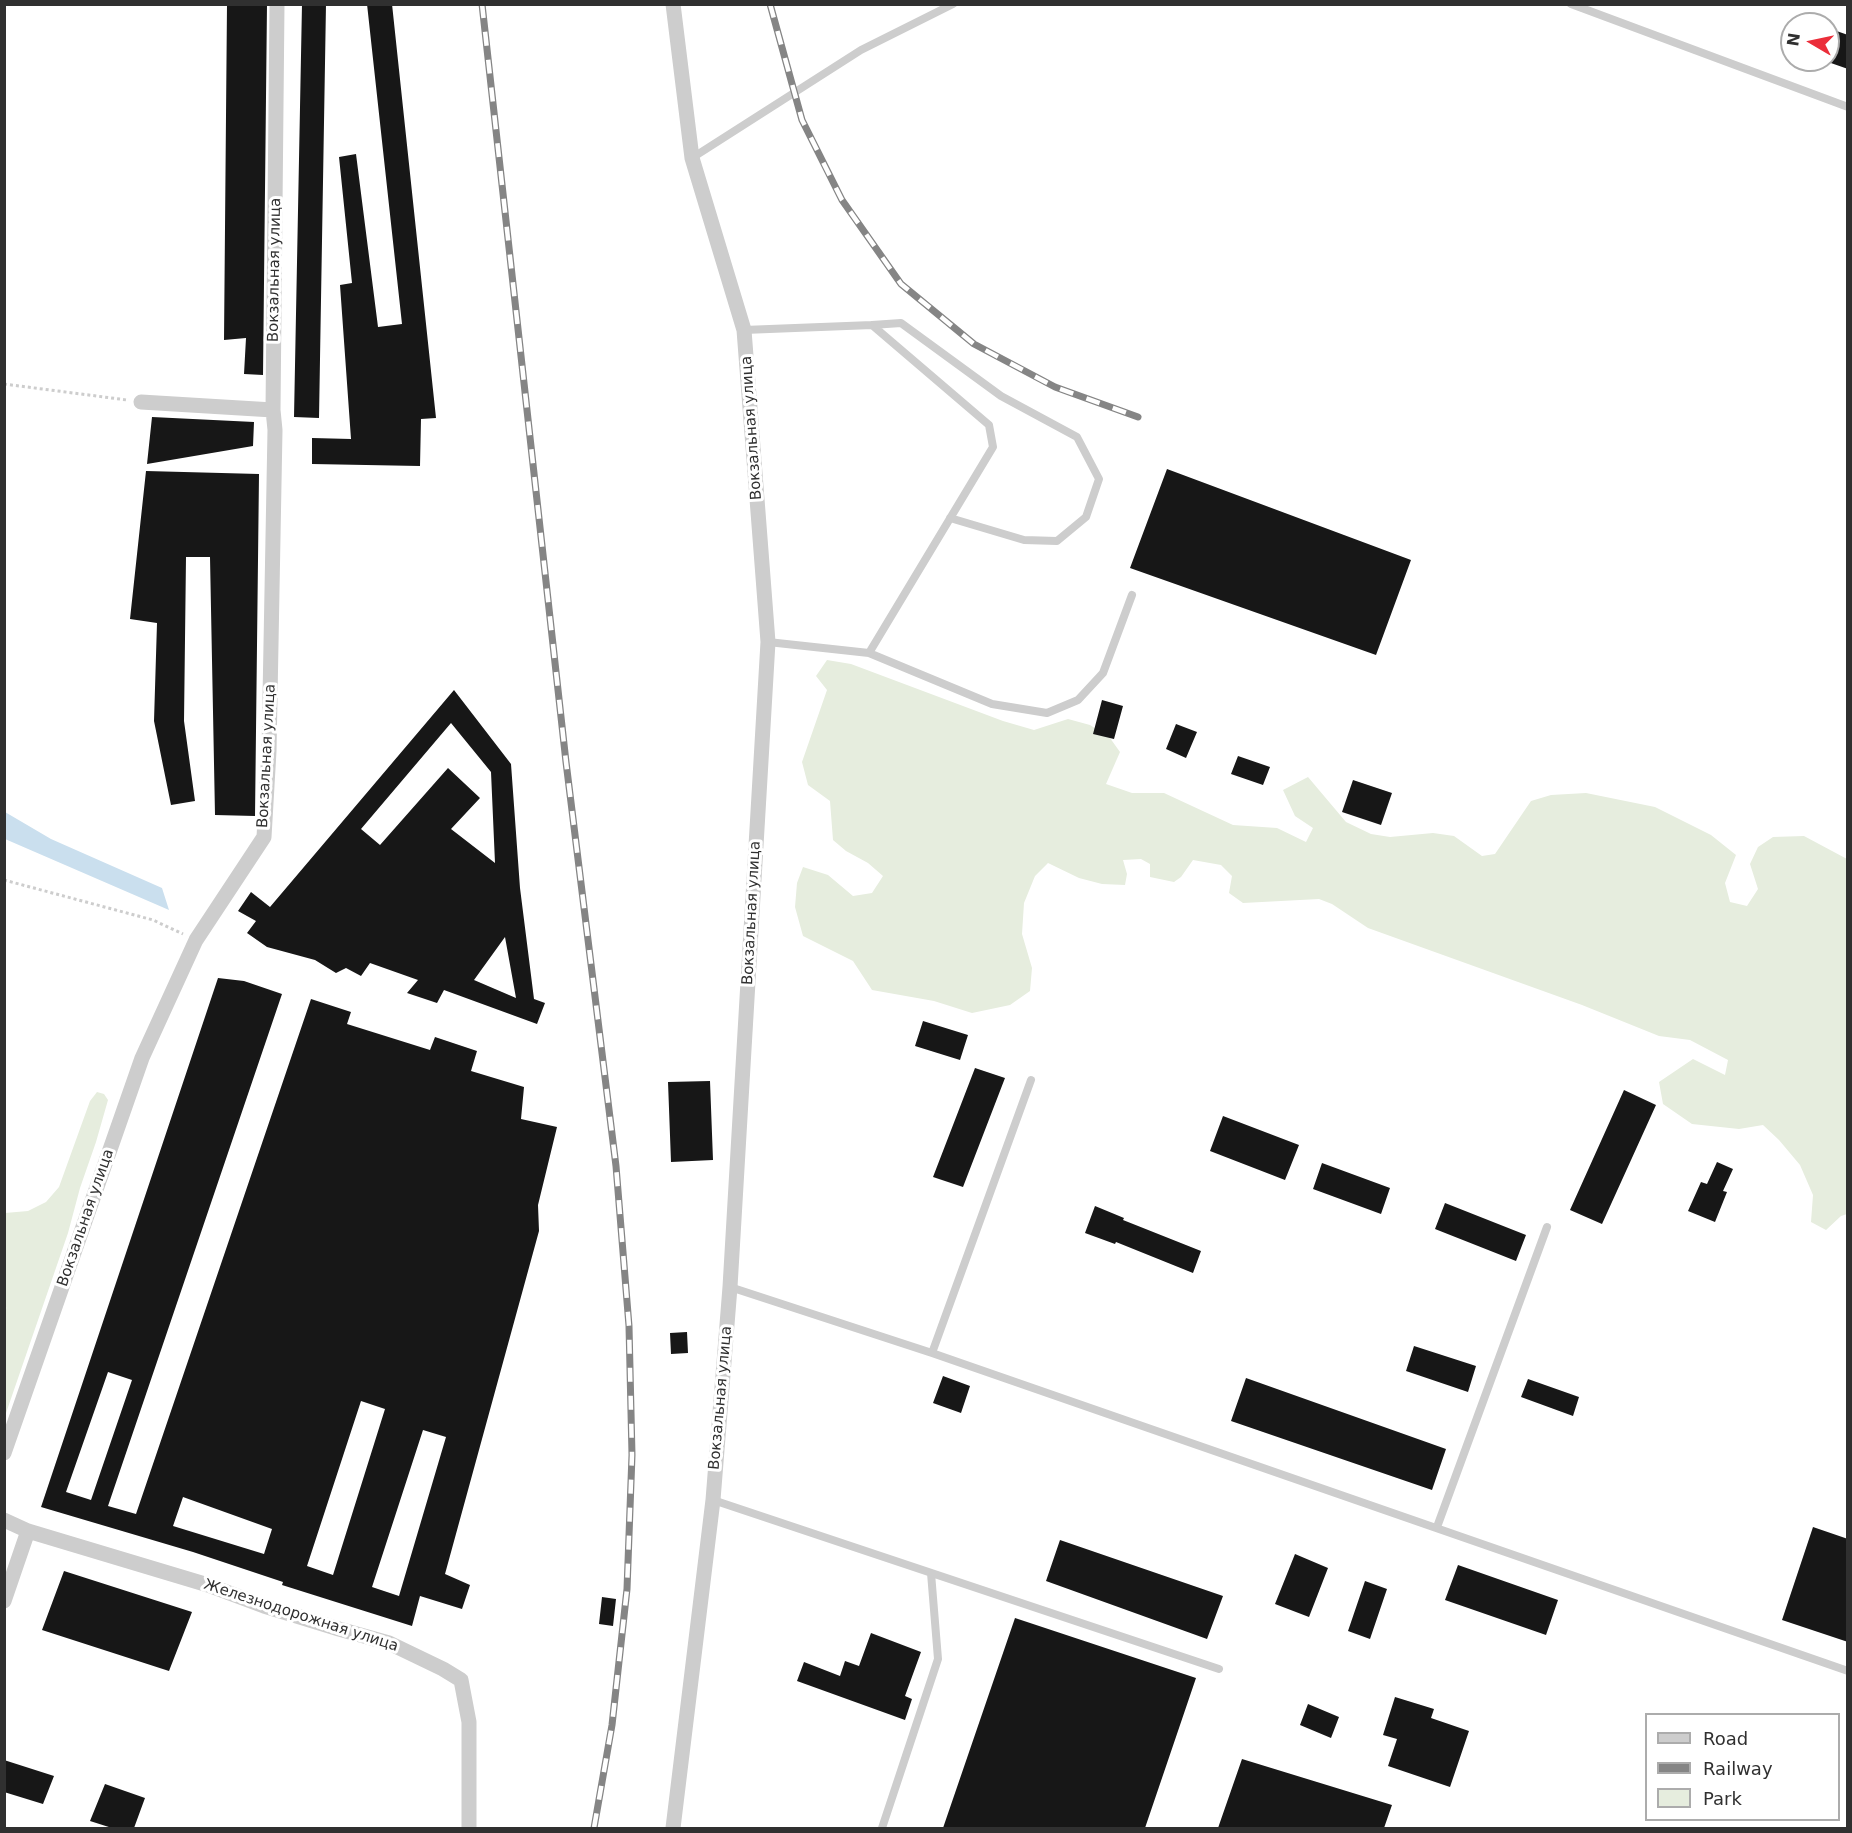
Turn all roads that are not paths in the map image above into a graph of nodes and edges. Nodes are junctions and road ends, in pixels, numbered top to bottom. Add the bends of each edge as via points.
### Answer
1 (277, 4) edge
2 (673, 4) edge
3 (953, 4) edge
4 (1571, 4) edge
5 (1848, 108) edge
6 (692, 158) junction
7 (872, 325) junction
8 (744, 330) junction
9 (141, 402) road end
10 (273, 410) junction
11 (950, 518) junction
12 (1132, 595) dead end
13 (768, 642) junction
14 (869, 653) junction
15 (1031, 1080) dead end
16 (1547, 1227) dead end
17 (730, 1287) junction
18 (932, 1353) junction
19 (4, 1453) edge
20 (713, 1500) junction
21 (4, 1520) edge
22 (1437, 1527) junction
23 (28, 1531) junction
24 (932, 1573) junction
25 (4, 1601) edge
26 (1219, 1669) dead end
27 (1848, 1671) edge
28 (469, 1828) edge
29 (673, 1828) edge
30 (882, 1828) edge

1 - 10 street, Вокзальная улица
2 - 6 street, Вокзальная улица
3 - 6 lane via 861,50
4 - 5 lane
6 - 8 street, Вокзальная улица
7 - 8 lane
7 - 11 lane via 989,425 993,447
7 - 11 lane via 901,323 1001,396 1077,436 1099,479 1086,517 1057,541 1024,540
8 - 13 street, Вокзальная улица
9 - 10 street
10 - 19 street, Вокзальная улица via 270,740 264,837 196,940 142,1058
11 - 14 lane
12 - 14 lane via 1103,673 1078,700 1047,713 992,704
13 - 14 lane
13 - 17 street, Вокзальная улица
15 - 18 lane
16 - 22 lane
17 - 18 lane
17 - 20 street, Вокзальная улица
18 - 22 lane
20 - 24 lane
20 - 29 street, Вокзальная улица
21 - 23 street
22 - 27 lane
23 - 25 street
23 - 28 street, Железнодорожная улица via 389,1642 461,1680 470,1722
24 - 26 lane
24 - 30 lane via 938,1659

